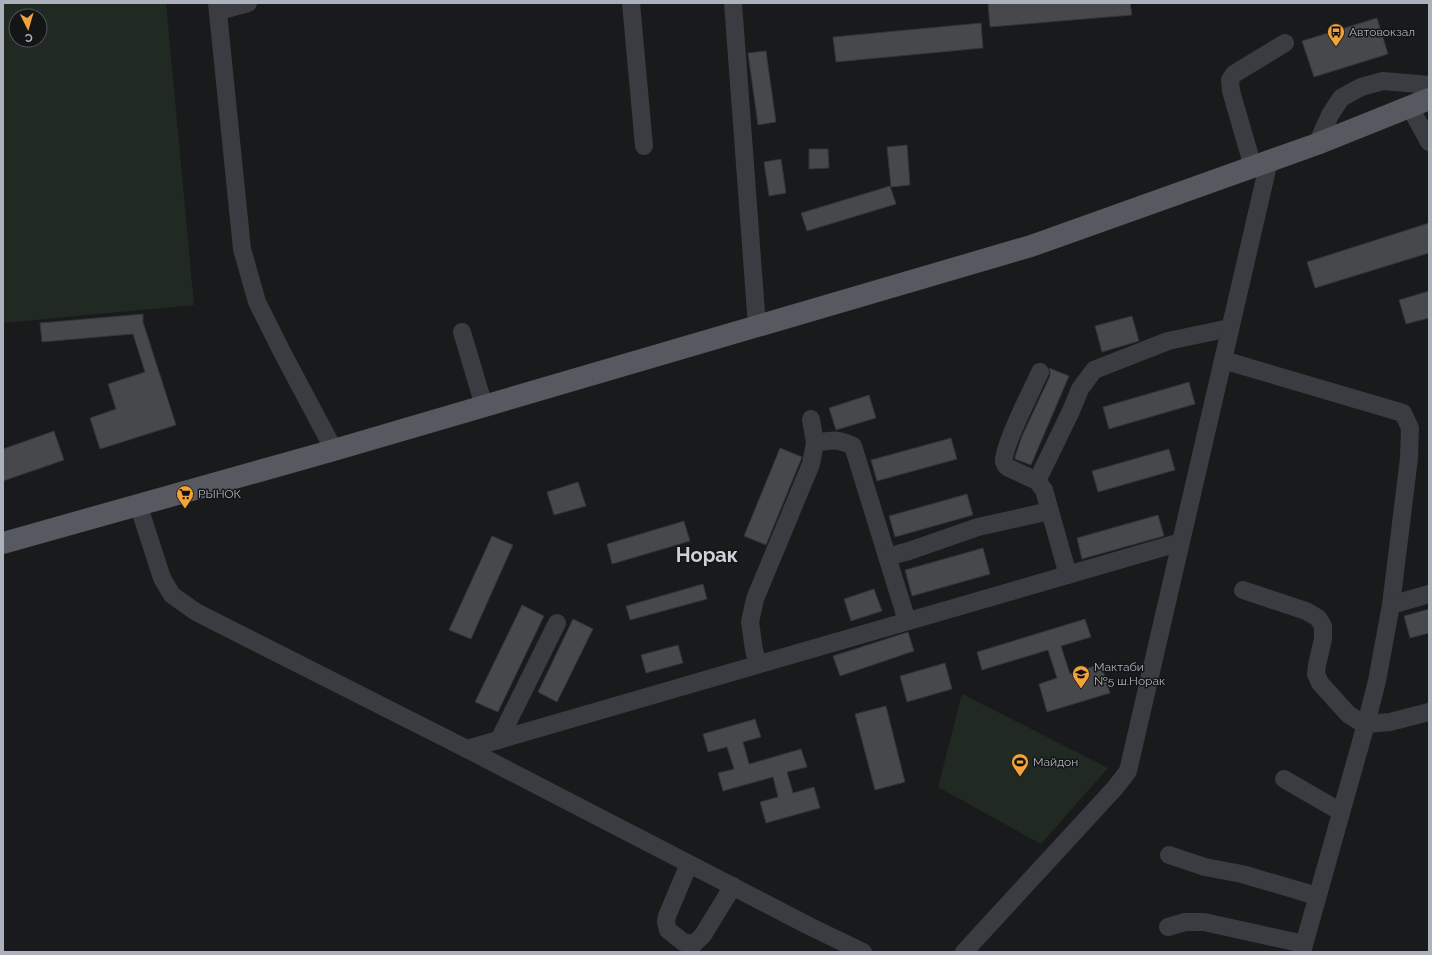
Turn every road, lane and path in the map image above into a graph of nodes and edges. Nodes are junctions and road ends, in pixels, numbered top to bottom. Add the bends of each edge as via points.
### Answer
1 (248, 3) edge
2 (631, 3) edge
3 (733, 3) edge
4 (218, 7) edge
5 (1285, 43) dead end
6 (1429, 85) edge
7 (1420, 103) edge
8 (1429, 142) edge
9 (1317, 144) junction
10 (644, 146) dead end
11 (1261, 164) junction
12 (757, 326) junction
13 (1230, 328) junction
14 (462, 332) dead end
15 (1223, 360) junction
16 (1040, 372) dead end
17 (484, 406) junction
18 (811, 419) dead end
19 (814, 443) junction
20 (334, 450) junction
21 (1037, 481) junction
22 (138, 504) junction
23 (1050, 511) junction
24 (1181, 542) junction
25 (3, 544) edge
26 (887, 557) junction
27 (1068, 574) junction
28 (1243, 590) dead end
29 (1429, 594) edge
30 (1391, 605) junction
31 (907, 621) junction
32 (557, 623) dead end
33 (758, 664) junction
34 (1429, 712) edge
35 (1366, 724) junction
36 (499, 740) junction
37 (467, 749) junction
38 (1284, 779) dead end
39 (1341, 812) junction
40 (1169, 855) dead end
41 (689, 864) junction
42 (733, 886) junction
43 (1317, 896) junction
44 (1168, 927) dead end
45 (1303, 948) edge
46 (863, 952) edge
47 (964, 952) edge

1 - 4 street
2 - 10 street
3 - 12 street
4 - 20 street via 242,249 257,302
5 - 11 street via 1234,74 1230,80 1230,91
6 - 9 street via 1383,81 1361,87 1341,98
7 - 8 street
7 - 9 main road
9 - 11 main road
11 - 12 main road via 1031,246
11 - 13 street
12 - 17 main road
13 - 15 street
13 - 21 street via 1168,341 1094,370 1080,389
14 - 17 street
15 - 24 street
15 - 30 street via 1403,413 1410,428 1409,458
16 - 21 street via 1018,421 1004,462 1007,467
17 - 20 main road
18 - 19 street
19 - 26 street via 841,440 853,446
19 - 33 street via 811,464 755,599 750,622
20 - 22 main road
21 - 23 street via 1044,490
22 - 25 main road
22 - 37 street via 162,578 172,595 196,612
23 - 26 street via 978,527
23 - 27 street
24 - 27 street
24 - 47 street via 1128,771
26 - 31 street
27 - 31 street
28 - 35 street via 1306,611 1318,618 1323,626 1316,674 1320,683 1348,714
29 - 30 street
30 - 35 street
31 - 33 street
32 - 36 street
33 - 36 street
34 - 35 street via 1390,722
35 - 39 street
36 - 37 street
37 - 41 street
38 - 39 street
39 - 43 street
40 - 43 street
41 - 42 street
41 - 42 street via 666,922 668,930 683,942 694,944 703,934
42 - 46 street
43 - 45 street
44 - 45 street via 1185,922 1204,922

